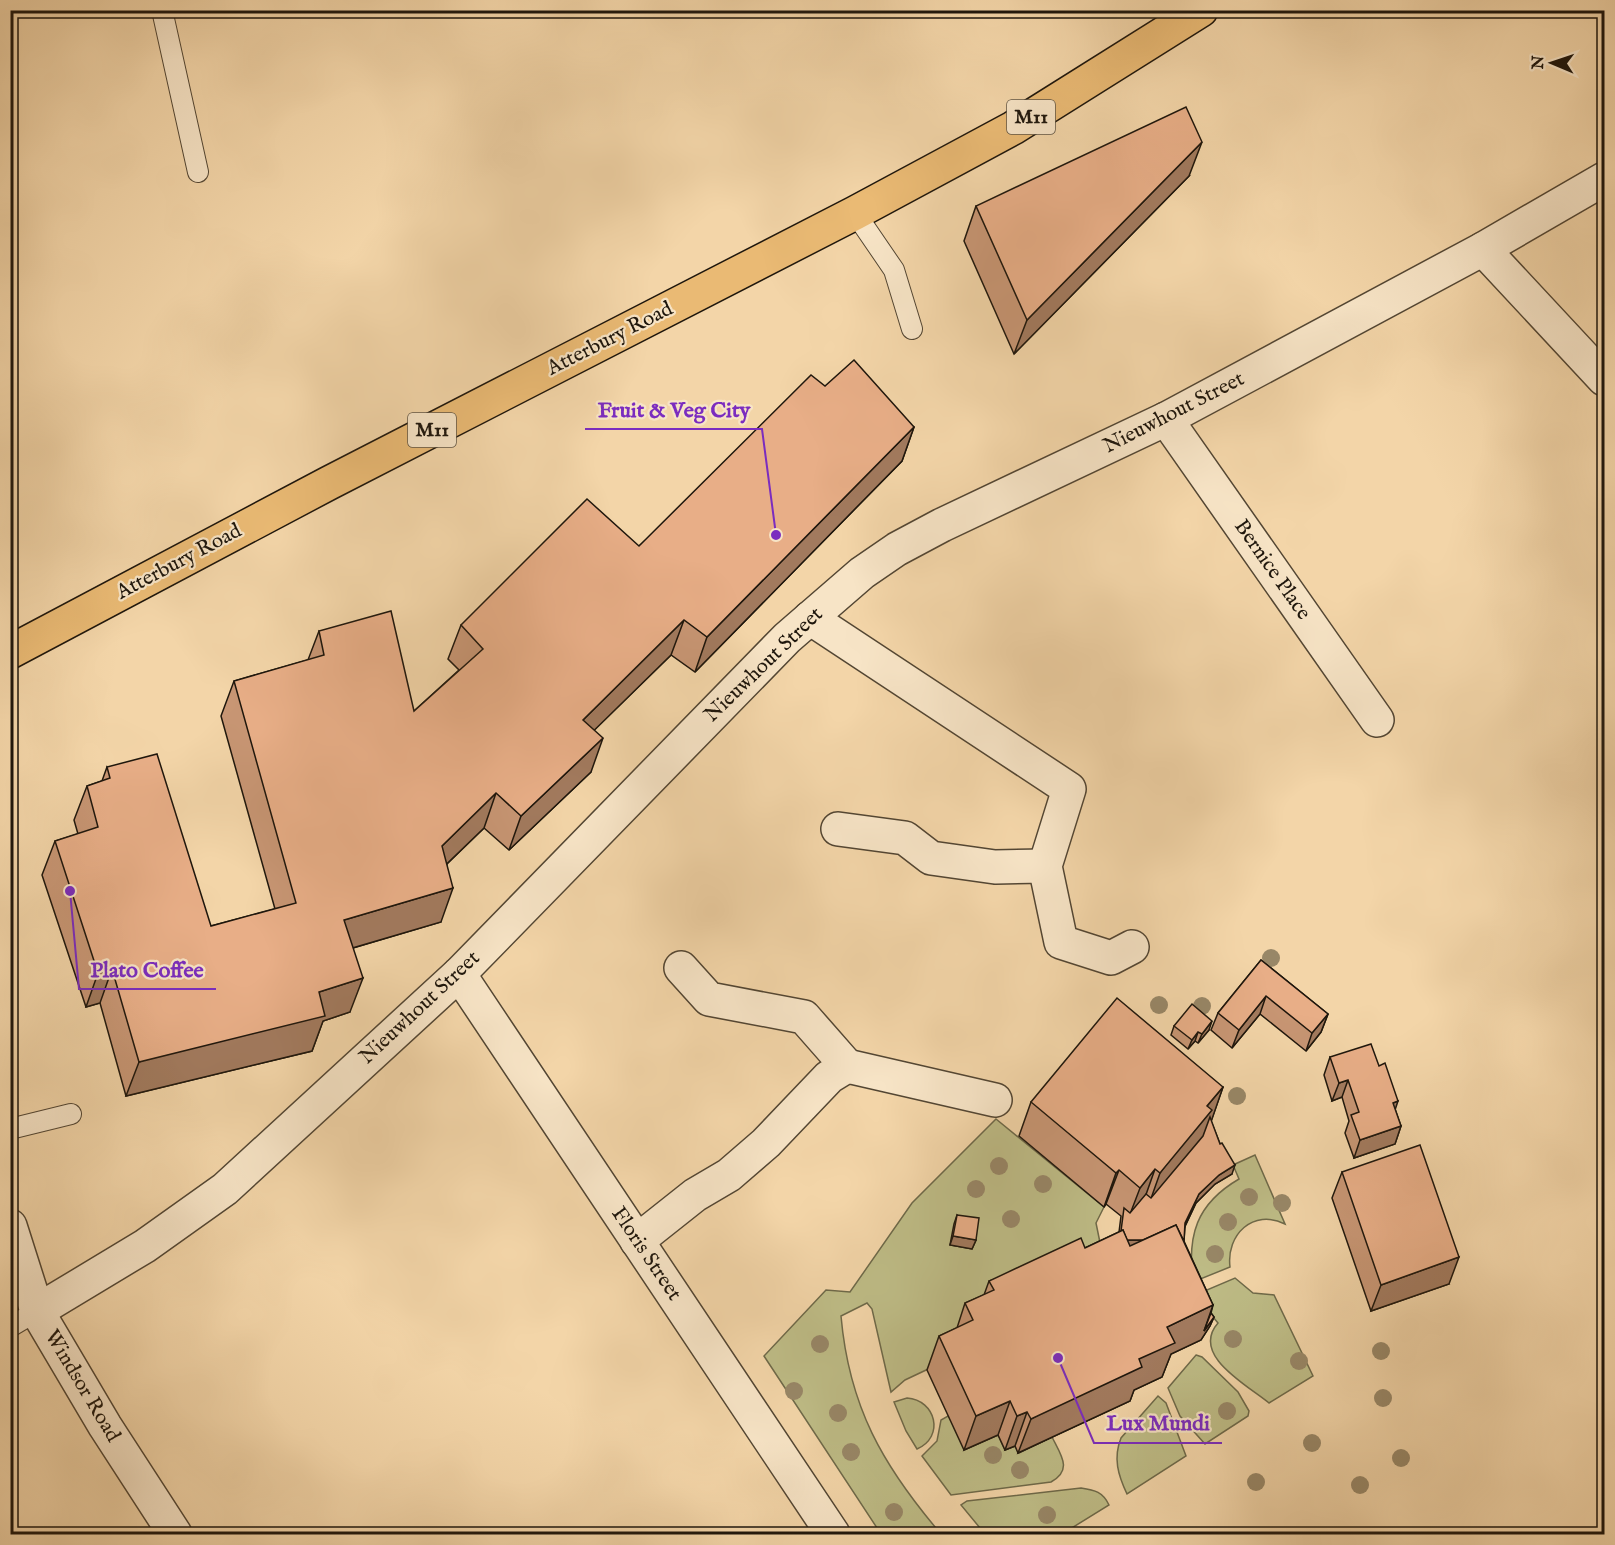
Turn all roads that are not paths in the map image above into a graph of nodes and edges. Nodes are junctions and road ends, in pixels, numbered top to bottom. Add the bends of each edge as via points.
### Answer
1 (162, 10) edge
2 (1201, 10) edge
3 (198, 172) dead end
4 (1605, 179) edge
5 (855, 213) junction
6 (1483, 249) junction
7 (912, 329) dead end
8 (1605, 379) edge
9 (1166, 419) junction
10 (810, 618) junction
11 (10, 652) edge
12 (1377, 720) dead end
13 (838, 829) dead end
14 (1045, 866) junction
15 (1132, 947) dead end
16 (681, 968) dead end
17 (459, 974) junction
18 (847, 1066) junction
19 (995, 1100) dead end
20 (71, 1114) dead end
21 (10, 1129) edge
22 (10, 1226) edge
23 (637, 1241) junction
24 (24, 1319) edge
25 (176, 1534) edge
26 (833, 1534) edge

1 - 3 lane
2 - 5 main road, Atterbury Road / M11 via 1013,128
4 - 6 street, Nieuwhout Street
5 - 7 lane via 894,270
5 - 11 main road, Atterbury Road / M11
6 - 8 street
6 - 9 street, Nieuwhout Street
9 - 10 street, Nieuwhout Street via 897,549
9 - 12 street, Bernice Place
10 - 14 street via 1069,789
10 - 17 street, Nieuwhout Street
13 - 14 street via 905,838 931,858 995,867
14 - 15 street via 1061,942 1111,958
16 - 18 street via 709,999 804,1017
17 - 23 street, Floris Street
17 - 24 street, Nieuwhout Street via 225,1189 145,1246
18 - 19 street
18 - 23 street via 829,1077 774,1136 729,1175 695,1195
20 - 21 lane
22 - 24 street, Windsor Road
23 - 26 street, Floris Street
24 - 25 street, Windsor Road via 105,1426

